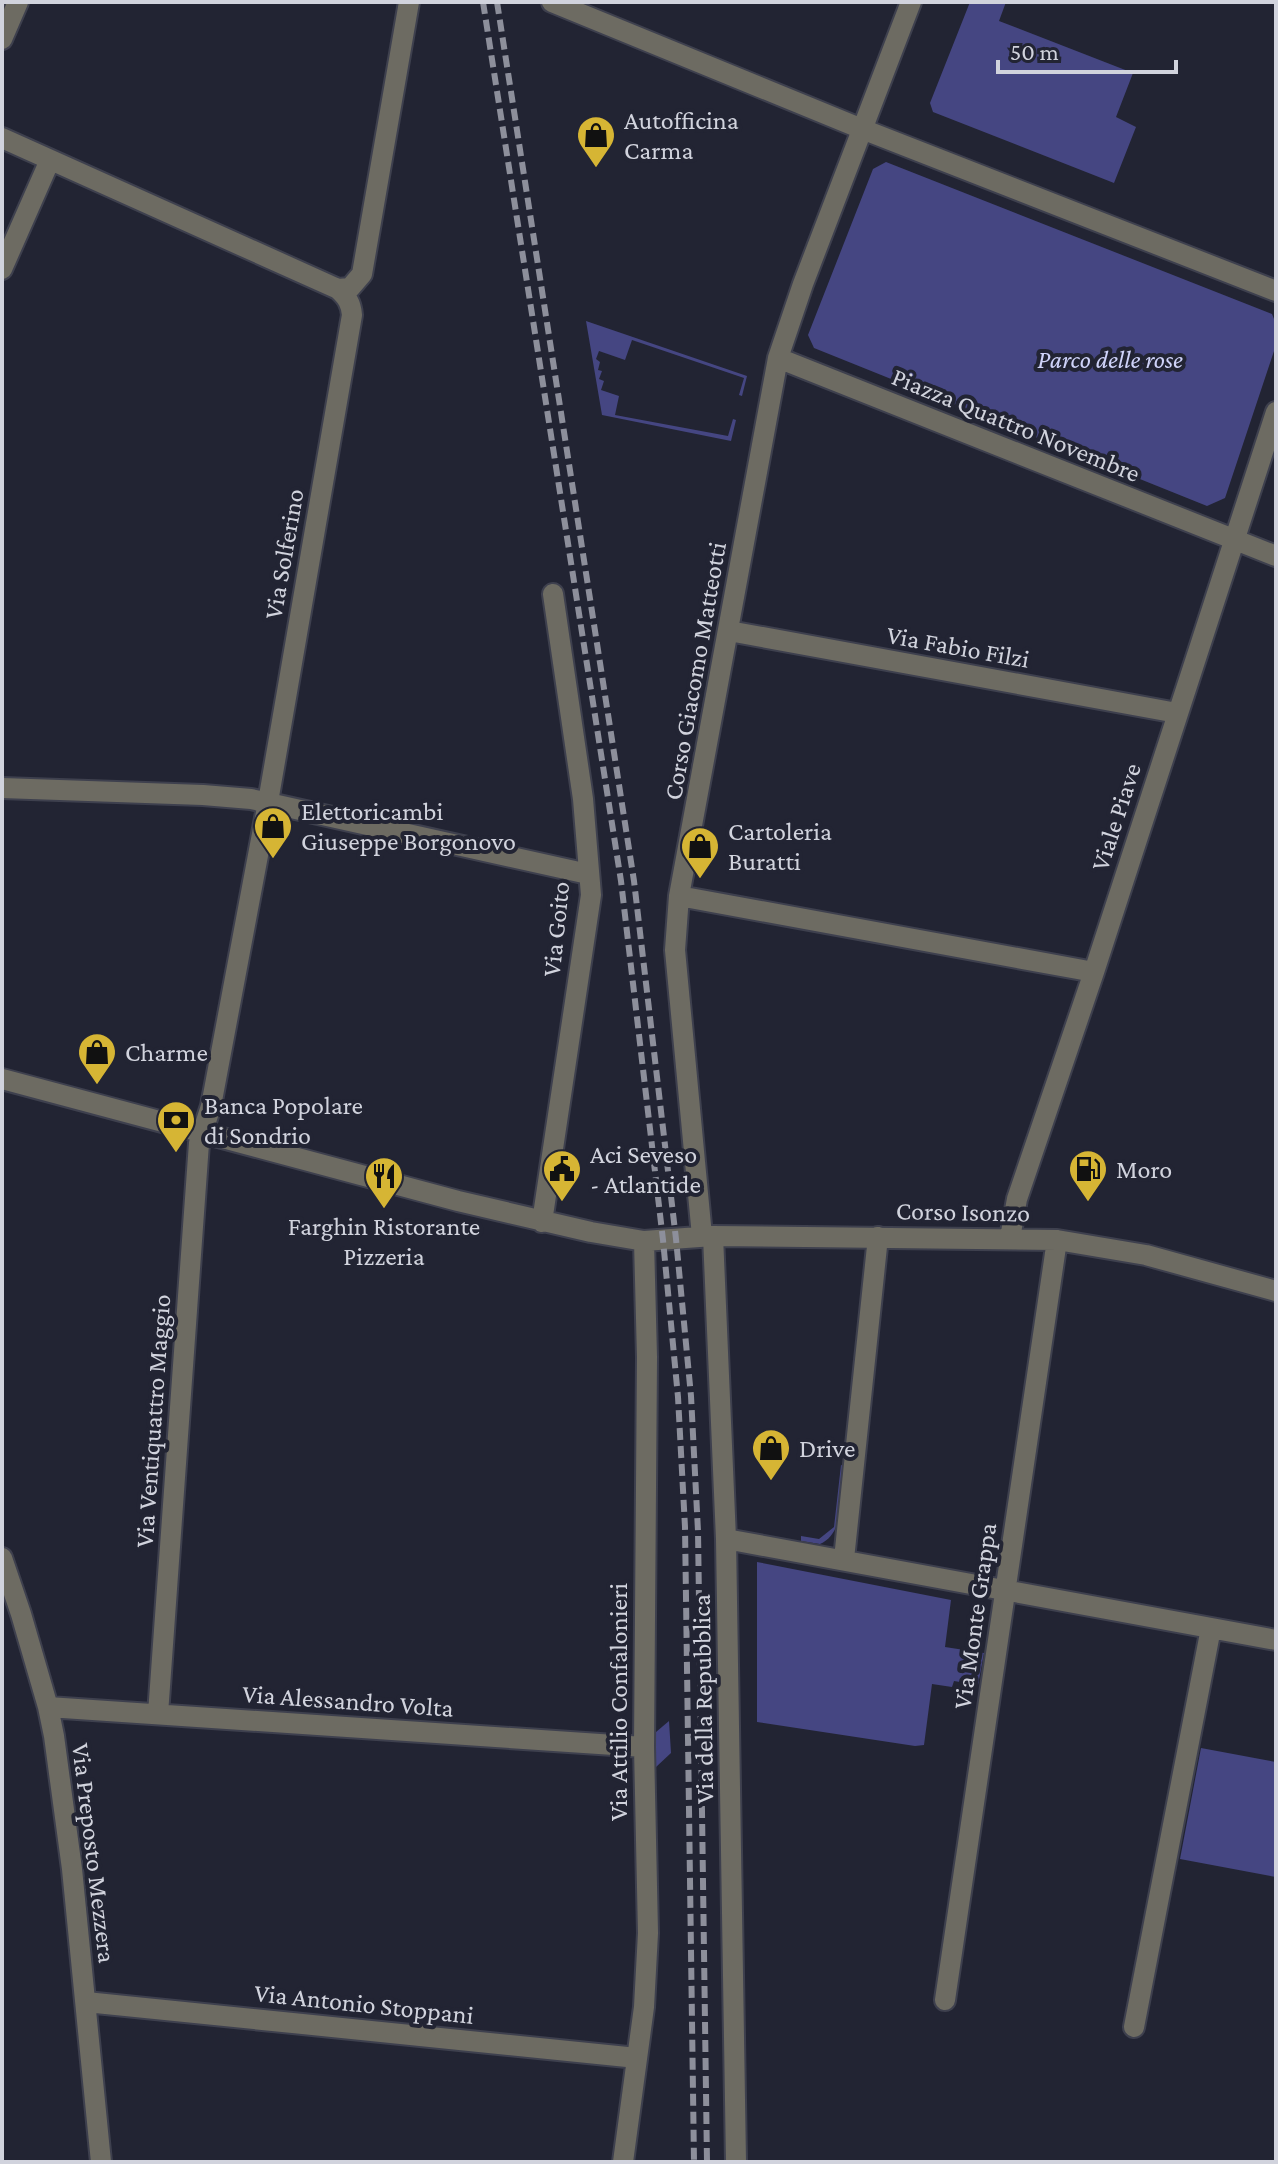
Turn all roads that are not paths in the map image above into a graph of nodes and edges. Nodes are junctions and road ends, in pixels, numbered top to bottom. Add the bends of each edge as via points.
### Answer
1 (18, 2) edge
2 (409, 2) edge
3 (552, 2) edge
4 (911, 2) edge
5 (579, 7) edge
6 (2, 39) edge
7 (862, 129) junction
8 (2, 138) edge
9 (50, 160) junction
10 (2, 269) edge
11 (338, 289) junction
12 (1276, 291) edge
13 (778, 358) junction
14 (1276, 412) edge
15 (1234, 539) junction
16 (1276, 556) edge
17 (553, 594) dead end
18 (729, 631) junction
19 (1177, 713) junction
20 (2, 788) edge
21 (268, 802) junction
22 (588, 874) junction
23 (679, 896) junction
24 (1094, 972) junction
25 (2, 1079) edge
26 (202, 1132) junction
27 (542, 1222) junction
28 (708, 1236) junction
29 (878, 1237) junction
30 (1010, 1238) junction
31 (1057, 1240) junction
32 (644, 1241) junction
33 (1276, 1291) edge
34 (726, 1539) junction
35 (2, 1558) edge
36 (844, 1559) junction
37 (1004, 1590) junction
38 (9, 1598) edge
39 (1211, 1628) junction
40 (1276, 1640) edge
41 (48, 1707) junction
42 (158, 1714) junction
43 (644, 1747) junction
44 (945, 2000) dead end
45 (86, 2002) junction
46 (1134, 2027) dead end
47 (637, 2058) junction
48 (101, 2162) edge
49 (623, 2162) edge
50 (736, 2162) edge

1 - 6 street
2 - 11 street via 362,274 350,288
3 - 5 street
4 - 7 street, Corso Giacomo Matteotti
5 - 7 street
7 - 12 street
7 - 13 street, Corso Giacomo Matteotti
8 - 9 street
9 - 10 street
9 - 11 street
11 - 21 street, Via Solferino via 352,315
13 - 15 street, Piazza Quattro Novembre
13 - 18 street, Corso Giacomo Matteotti
14 - 15 street, Viale Piave
15 - 16 street, Piazza Quattro Novembre
15 - 19 street, Viale Piave
17 - 22 street, Via Goito via 583,799
18 - 19 street, Via Fabio Filzi
18 - 23 street, Corso Giacomo Matteotti
19 - 24 street, Viale Piave
20 - 21 street
21 - 22 street
21 - 26 street, Via Solferino
22 - 27 street, Via Goito via 591,895
23 - 24 street
23 - 28 street, Corso Giacomo Matteotti via 675,950
24 - 30 street, Viale Piave via 1017,1199
25 - 26 street, Corso Isonzo
26 - 27 street, Corso Isonzo
26 - 42 street, Via Ventiquattro Maggio
27 - 32 street, Corso Isonzo
28 - 29 street, Corso Isonzo
28 - 32 street, Corso Isonzo
28 - 34 street, Via della Repubblica
29 - 30 street, Corso Isonzo
29 - 36 street
30 - 31 street, Corso Isonzo
31 - 33 street, Corso Isonzo via 1146,1255
31 - 37 street, Via Monte Grappa
32 - 43 street, Via Attilio Confalonieri
34 - 36 street
34 - 50 street, Via della Repubblica
35 - 38 street, Via Preposto Mezzera
36 - 37 street
37 - 39 street
37 - 44 street, Via Monte Grappa
38 - 41 street, Via Preposto Mezzera
39 - 40 street
39 - 46 street
41 - 42 street, Via Alessandro Volta
41 - 45 street, Via Preposto Mezzera
42 - 43 street, Via Alessandro Volta
43 - 47 street, Via Attilio Confalonieri via 648,1944
45 - 47 street, Via Antonio Stoppani
45 - 48 street, Via Preposto Mezzera
47 - 49 street, Via Attilio Confalonieri

